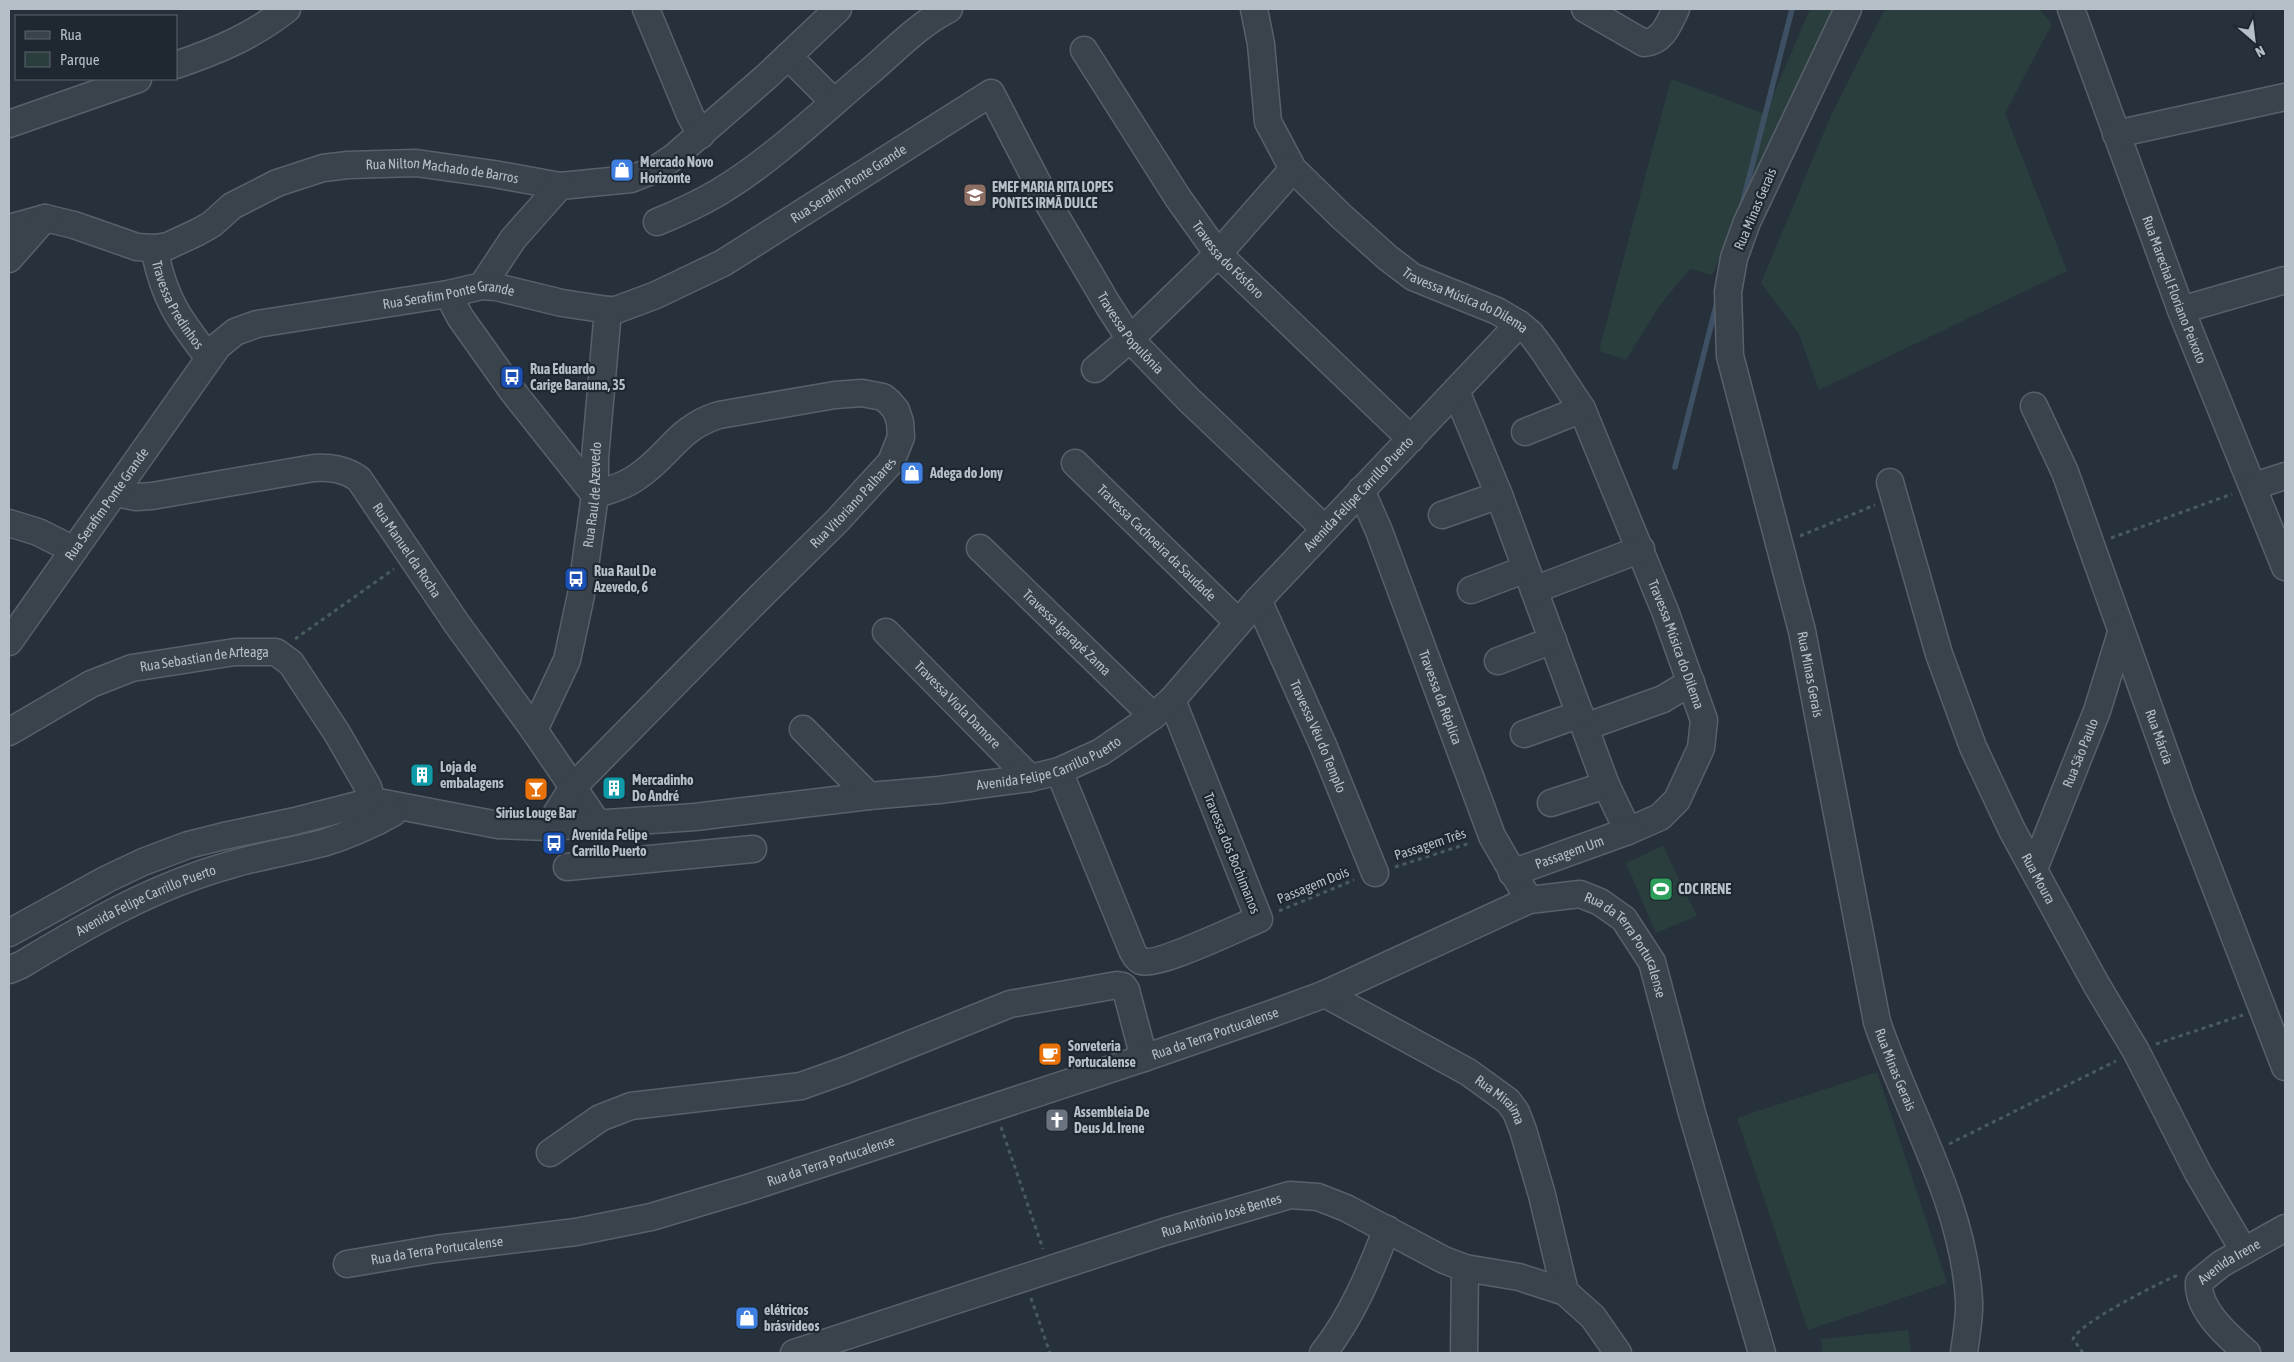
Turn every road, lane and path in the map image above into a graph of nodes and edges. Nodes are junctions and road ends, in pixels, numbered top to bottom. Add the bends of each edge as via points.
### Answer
1 (287, 9) edge
2 (646, 9) edge
3 (838, 9) edge
4 (1254, 9) edge
5 (1585, 9) edge
6 (1676, 9) edge
7 (1848, 9) edge
8 (2071, 9) edge
9 (940, 11) edge
10 (1084, 50) dead end
11 (788, 56) junction
12 (178, 64) edge
13 (135, 80) edge
14 (991, 94) joint
15 (2285, 97) edge
16 (834, 102) junction
17 (9, 124) edge
18 (2116, 134) junction
19 (701, 135) junction
20 (1294, 169) junction
21 (560, 186) junction
22 (45, 218) junction
23 (658, 222) dead end
24 (9, 228) edge
25 (154, 248) junction
26 (1218, 254) junction
27 (9, 259) edge
28 (2285, 280) edge
29 (482, 286) junction
30 (448, 294) junction
31 (608, 310) junction
32 (2181, 310) junction
33 (1520, 324) junction
34 (1130, 339) junction
35 (209, 358) junction
36 (1095, 370) dead end
37 (1456, 391) junction
38 (2034, 406) dead end
39 (1582, 409) junction
40 (1526, 432) dead end
41 (1411, 439) junction
42 (1075, 463) dead end
43 (2285, 476) edge
44 (2254, 486) junction
45 (1892, 489) joint
46 (1361, 490) junction
47 (116, 494) junction
48 (1499, 495) junction
49 (595, 496) junction
50 (1442, 515) dead end
51 (9, 524) edge
52 (1325, 529) junction
53 (1781, 544) junction
54 (2092, 545) junction
55 (980, 548) dead end
56 (1641, 549) junction
57 (74, 550) junction
58 (413, 556) junction
59 (2285, 567) edge
60 (1530, 579) junction
61 (1471, 590) dead end
62 (1258, 600) junction
63 (1238, 622) junction
64 (886, 632) dead end
65 (2122, 633) junction
66 (1553, 640) junction
67 (9, 642) edge
68 (276, 652) junction
69 (1498, 661) dead end
70 (1691, 682) junction
71 (1162, 708) junction
72 (1582, 720) junction
73 (803, 729) dead end
74 (534, 730) junction
75 (9, 732) edge
76 (1524, 734) dead end
77 (1059, 771) junction
78 (1030, 778) junction
79 (1606, 785) junction
80 (573, 787) junction
81 (869, 796) junction
82 (1551, 803) dead end
83 (376, 811) junction
84 (320, 814) junction
85 (695, 817) junction
86 (598, 824) junction
87 (548, 827) junction
88 (1628, 831) junction
89 (1492, 836) junction
90 (325, 842) junction
91 (753, 850) dead end
92 (697, 855) junction
93 (567, 867) dead end
94 (2034, 870) junction
95 (1375, 873) junction
96 (1512, 873) junction
97 (1529, 900) junction
98 (1259, 919) junction
99 (9, 933) edge
100 (9, 970) edge
101 (1325, 994) junction
102 (2262, 1009) junction
103 (2136, 1051) junction
104 (1144, 1058) junction
105 (2285, 1067) edge
106 (994, 1106) junction
107 (550, 1153) dead end
108 (1930, 1153) junction
109 (2285, 1228) edge
110 (1387, 1229) junction
111 (2244, 1251) junction
112 (348, 1264) dead end
113 (1465, 1268) junction
114 (1050, 1271) junction
115 (2209, 1273) junction
116 (1565, 1292) junction
117 (1034, 1308) dead end
118 (804, 1352) edge
119 (1050, 1353) edge
120 (1323, 1353) edge
121 (1464, 1353) edge
122 (1618, 1353) edge
123 (1762, 1353) edge
124 (1964, 1353) edge
125 (2083, 1353) edge
126 (2246, 1353) edge

1 - 12 street via 266,25 229,45
2 - 19 street
3 - 11 street, Rua Nilton Machado de Barros
4 - 20 street, Travessa Música do Dilema via 1261,44 1268,122
5 - 6 street via 1644,43 1660,36
7 - 53 street, Rua Minas Gerais via 1747,222 1734,258 1728,292 1730,356
8 - 18 street, Rua Marechal Floriano Peixoto
9 - 16 street
10 - 26 street, Travessa do Fósforo via 1178,198
11 - 16 street
11 - 19 street, Rua Nilton Machado de Barros
13 - 17 street
14 - 31 street, Rua Serafim Ponte Grande via 723,263 656,295
14 - 34 street, Travessa Populônia via 1048,203
15 - 18 street
16 - 23 street via 721,191
18 - 32 street, Rua Marechal Floriano Peixoto
19 - 21 street, Rua Nilton Machado de Barros via 674,157 642,175 620,181
20 - 26 street
20 - 33 street, Travessa Música do Dilema via 1341,216 1413,277 1497,311
21 - 25 street, Rua Nilton Machado de Barros via 416,163 323,168 262,190 232,206 198,232 168,246
21 - 29 street via 513,239
22 - 24 street, Rua Nilton Machado de Barros
22 - 25 street, Rua Nilton Machado de Barros via 137,247
22 - 27 street
25 - 35 street, Travessa Predinhos via 168,300
26 - 34 street
26 - 41 street, Travessa do Fósforo
28 - 32 street
29 - 30 street, Rua Serafim Ponte Grande
29 - 31 street, Rua Serafim Ponte Grande
30 - 35 street, Rua Serafim Ponte Grande via 257,324 235,332
30 - 49 street via 460,317 509,387
31 - 49 street, Rua Raul de Azevedo via 595,458
32 - 44 street, Rua Marechal Floriano Peixoto
33 - 37 street, Avenida Felipe Carrillo Puerto
33 - 39 street, Travessa Música do Dilema via 1543,350
34 - 36 street
34 - 52 street, Travessa Populônia
35 - 47 street, Rua Serafim Ponte Grande
37 - 41 street, Avenida Felipe Carrillo Puerto
37 - 48 street
38 - 54 street, Rua Márcia via 2065,472
39 - 40 street
39 - 56 street, Travessa Música do Dilema
41 - 46 street, Avenida Felipe Carrillo Puerto
42 - 63 street, Travessa Cachoeira da Saudade
43 - 44 street
44 - 54 path
44 - 59 street, Rua Marechal Floriano Peixoto
45 - 53 path
45 - 94 street, Rua Moura via 1939,654 1973,748
46 - 52 street, Avenida Felipe Carrillo Puerto
46 - 89 street, Travessa da Réplica
47 - 57 street, Rua Serafim Ponte Grande
47 - 58 street, Rua Manuel da Rocha via 152,496 314,468 350,472 359,479
48 - 50 street
48 - 60 street
49 - 74 street, Rua Raul de Azevedo via 581,595 567,660
49 - 80 street, Rua Vitoriano Palhares via 637,478 684,432 705,419 719,415 862,392 883,397 896,410 900,422 901,438 891,462 837,521
51 - 57 street via 38,532
52 - 62 street, Avenida Felipe Carrillo Puerto
53 - 108 street, Rua Minas Gerais via 1802,631 1877,1022
54 - 65 street, Rua Márcia
55 - 71 street, Travessa Igarapé Zama
56 - 60 street
56 - 70 street, Travessa Música do Dilema
57 - 67 street, Rua Serafim Ponte Grande
58 - 68 path
58 - 74 street, Rua Manuel da Rocha via 457,624
60 - 61 street
60 - 66 street
62 - 63 street, Avenida Felipe Carrillo Puerto
62 - 95 street, Travessa Véu do Templo via 1323,745
63 - 71 street, Avenida Felipe Carrillo Puerto
64 - 78 street, Travessa Viola Damore
65 - 94 street, Rua São Paulo via 2097,711
65 - 102 street, Rua Márcia
66 - 69 street
66 - 72 street
68 - 75 street, Rua Sebastian de Arteaga via 235,652 132,668 91,684
68 - 83 street, Rua Sebastian de Arteaga via 291,663 302,678 361,773
70 - 72 street via 1663,698
70 - 88 street, Travessa Música do Dilema via 1704,720 1702,748 1678,800 1660,817
71 - 77 street, Avenida Felipe Carrillo Puerto via 1100,752
71 - 98 street, Travessa dos Bochimanos
72 - 76 street
72 - 79 street
73 - 81 street
74 - 80 street, Rua Manuel da Rocha
77 - 78 street, Avenida Felipe Carrillo Puerto
77 - 98 street, Travessa dos Bochimanos via 1138,959 1152,961 1190,949
78 - 81 street, Avenida Felipe Carrillo Puerto
79 - 82 street
79 - 88 street
80 - 86 street, Rua Manuel da Rocha
80 - 87 street, Rua Vitoriano Palhares
81 - 85 street, Avenida Felipe Carrillo Puerto
83 - 84 street, Avenida Felipe Carrillo Puerto
83 - 87 street, Avenida Felipe Carrillo Puerto via 402,808 498,824
83 - 90 street, Avenida Felipe Carrillo Puerto
84 - 90 street
84 - 99 street, Avenida Felipe Carrillo Puerto via 206,840 143,862
85 - 86 street, Avenida Felipe Carrillo Puerto
85 - 92 street
86 - 87 street, Avenida Felipe Carrillo Puerto
88 - 96 street, Passagem Um
89 - 95 path, Passagem Três
89 - 96 street, Travessa da Réplica
90 - 100 street, Avenida Felipe Carrillo Puerto via 230,864 170,885 122,907
91 - 92 street
92 - 93 street
94 - 103 street, Rua Moura
95 - 98 path, Passagem Dois
96 - 97 street, Travessa da Réplica
97 - 101 street, Rua da Terra Portucalense
97 - 123 street, Rua da Terra Portucalense via 1580,894 1600,902 1624,919 1652,962
101 - 104 street, Rua da Terra Portucalense
101 - 116 street, Rua Miraima via 1468,1072 1508,1101 1523,1130
102 - 103 path
102 - 105 street, Rua Márcia
103 - 108 path
103 - 111 street, Rua Moura via 2198,1173
104 - 106 street, Rua da Terra Portucalense
104 - 107 street via 1126,990 1117,985 1010,1004 801,1086 632,1106 600,1118
106 - 112 street, Rua da Terra Portucalense via 651,1217 559,1235 436,1249
106 - 114 path
108 - 124 street, Rua Minas Gerais via 1958,1232 1966,1277 1969,1301
109 - 111 street, Avenida Irene
110 - 113 street, Rua Antônio José Bentes
110 - 114 street, Rua Antônio José Bentes via 1318,1197 1290,1195 1164,1232
110 - 120 street via 1368,1279
111 - 115 street, Avenida Irene
113 - 116 street, Rua Antônio José Bentes via 1519,1277
113 - 121 street
114 - 118 street, Rua Antônio José Bentes
115 - 125 path via 2177,1276 2108,1312 2075,1333 2073,1339
115 - 126 street, Avenida Irene via 2199,1282 2201,1299
116 - 122 street, Rua Antônio José Bentes via 1592,1316
117 - 119 path

